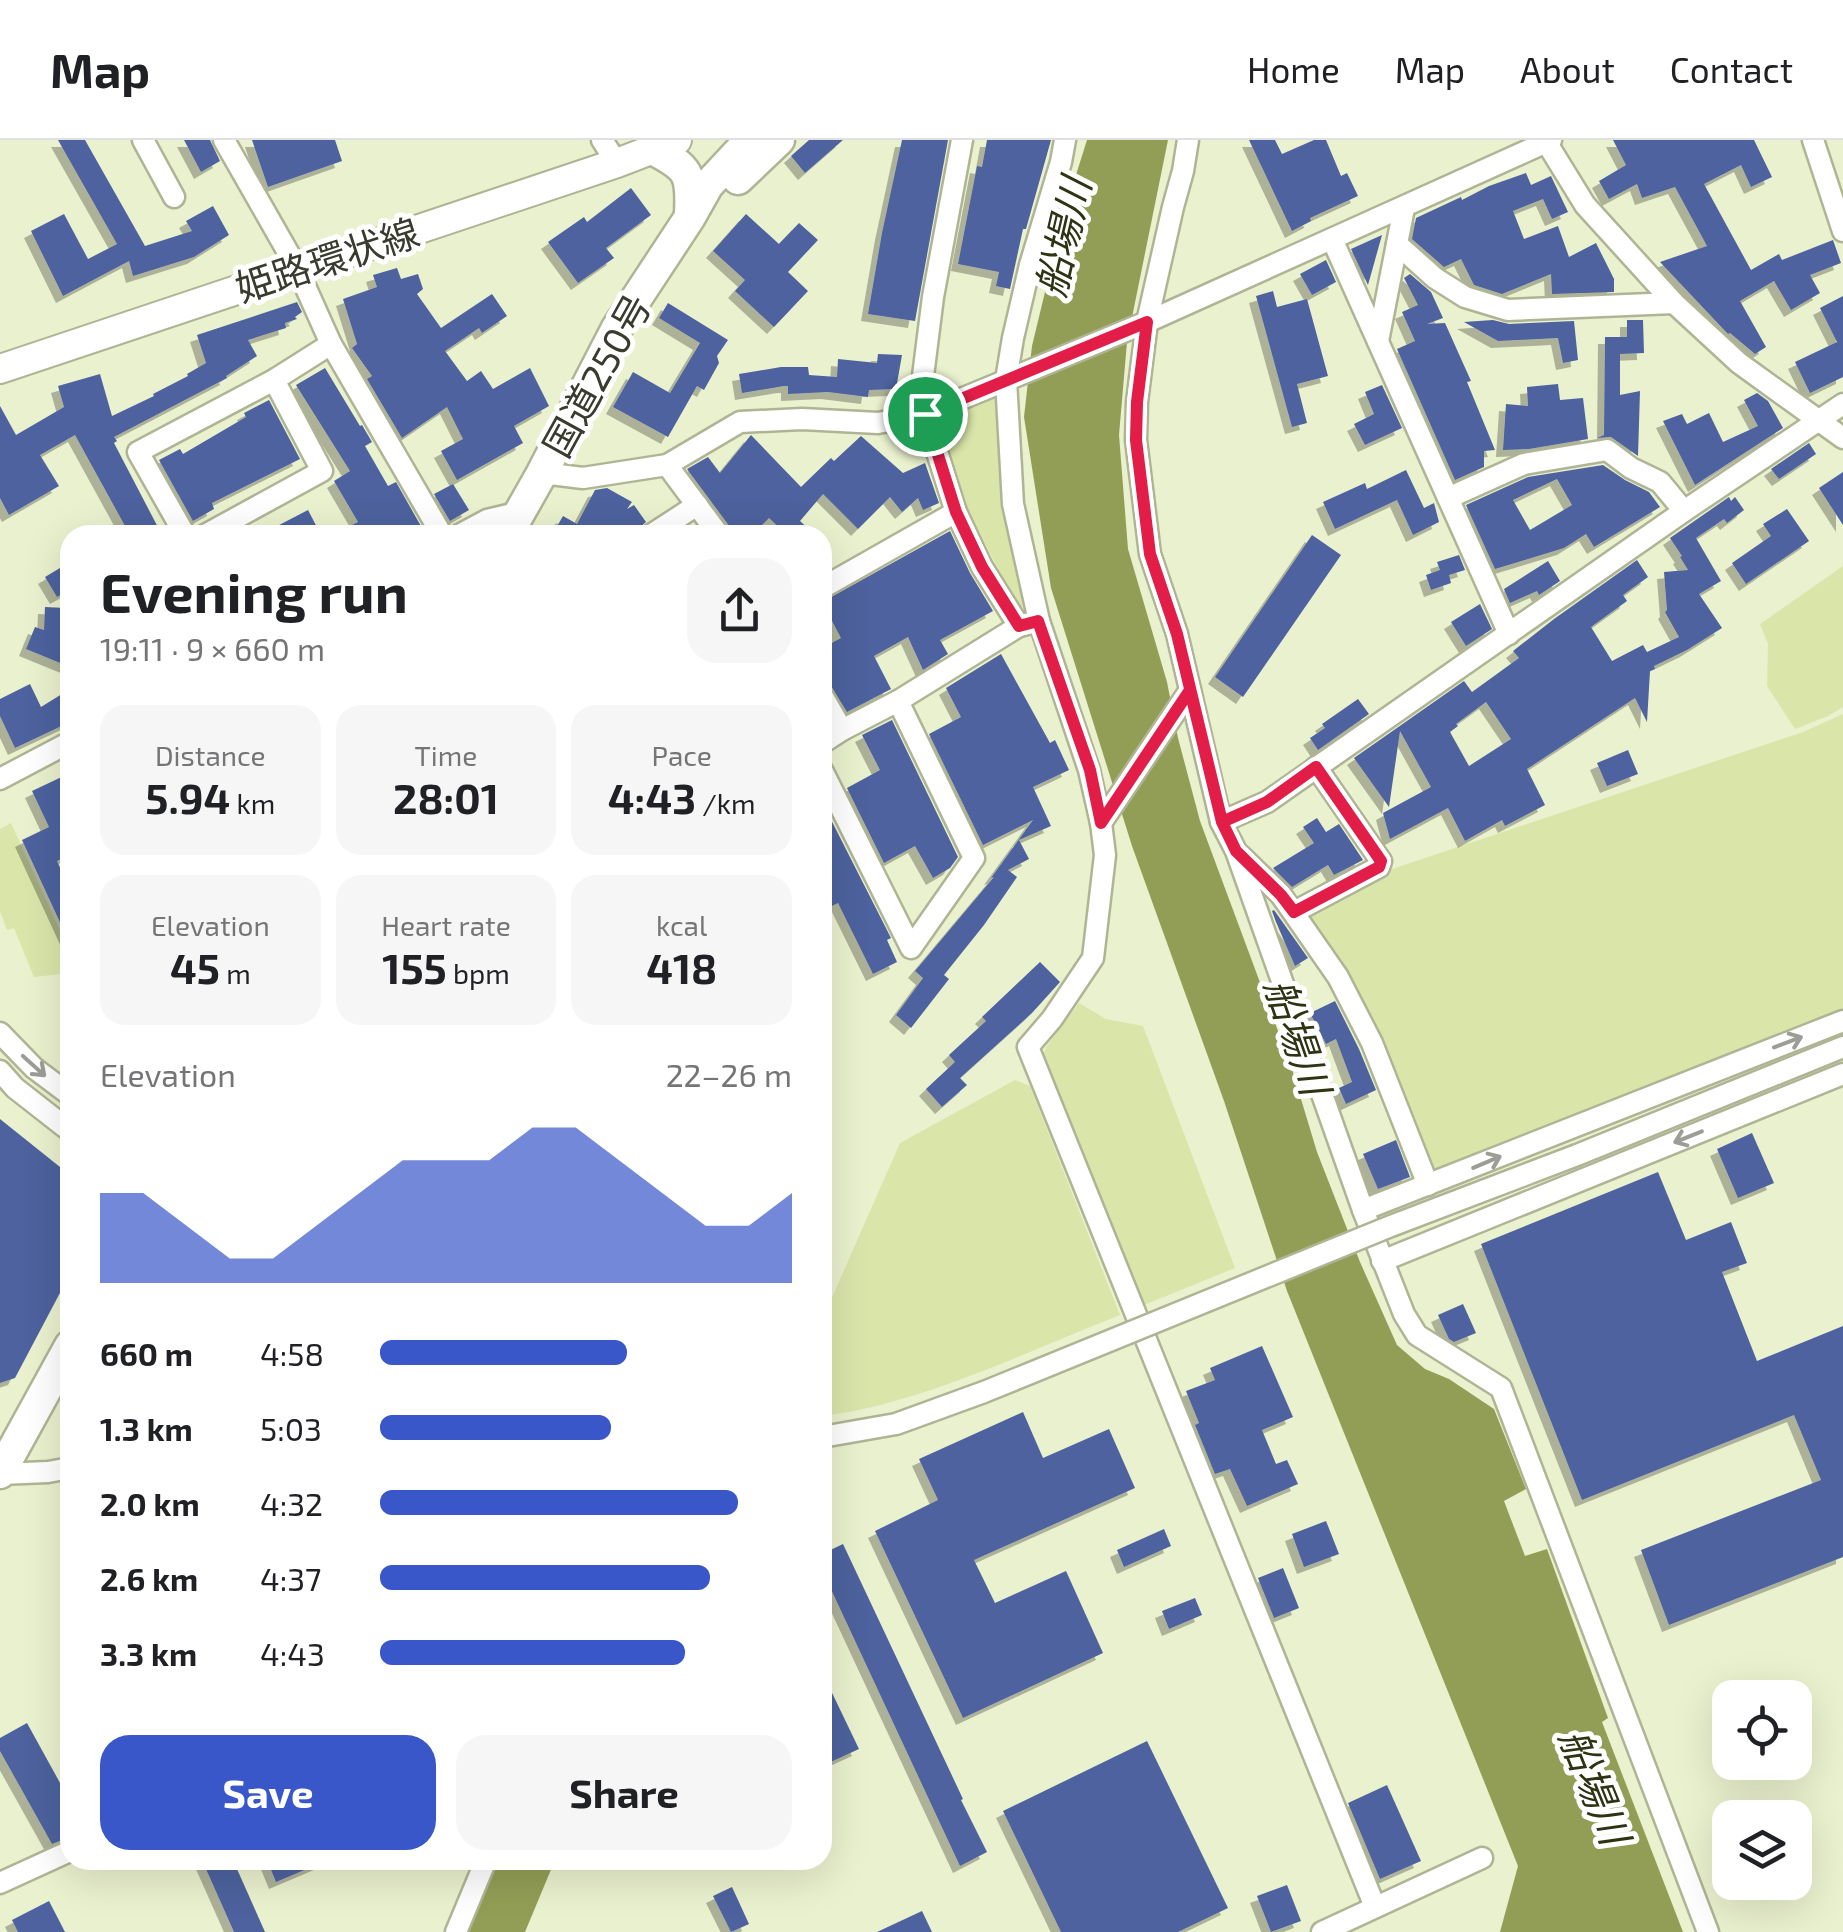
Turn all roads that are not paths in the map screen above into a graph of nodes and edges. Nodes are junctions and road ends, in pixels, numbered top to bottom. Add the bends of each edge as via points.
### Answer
1 (143, 140) edge
2 (224, 140) edge
3 (694, 140) edge
4 (750, 140) edge
5 (779, 140) edge
6 (962, 140) edge
7 (1065, 140) edge
8 (1188, 140) edge
9 (1812, 140) edge
10 (1548, 141) edge
11 (666, 145) edge
12 (610, 151) edge
13 (174, 198) dead end
14 (1404, 208) junction
15 (690, 217) junction
16 (1843, 231) edge
17 (1332, 239) junction
18 (1397, 244) junction
19 (297, 268) junction
20 (1674, 304) junction
21 (1147, 322) junction
22 (1378, 342) junction
23 (332, 344) junction
24 (0, 369) edge
25 (274, 380) junction
26 (1006, 380) junction
27 (1843, 404) edge
28 (925, 414) junction
29 (1816, 420) junction
30 (1843, 438) edge
31 (667, 465) junction
32 (542, 474) junction
33 (1448, 498) junction
34 (696, 506) junction
35 (1684, 510) junction
36 (956, 512) junction
37 (514, 523) edge
38 (179, 525) edge
39 (223, 525) edge
40 (436, 525) edge
41 (477, 525) edge
42 (667, 525) edge
43 (711, 525) edge
44 (832, 582) edge
45 (1029, 623) junction
46 (1509, 634) junction
47 (1190, 690) junction
48 (898, 701) junction
49 (832, 712) edge
50 (842, 730) junction
51 (832, 736) edge
52 (60, 747) edge
53 (1316, 767) junction
54 (0, 778) edge
55 (832, 790) edge
56 (1222, 822) junction
57 (1101, 823) junction
58 (1236, 851) junction
59 (1294, 912) junction
60 (1843, 1021) edge
61 (0, 1033) edge
62 (1843, 1048) edge
63 (0, 1071) edge
64 (1843, 1074) edge
65 (60, 1088) edge
66 (60, 1123) edge
67 (1428, 1186) junction
68 (1363, 1210) junction
69 (1382, 1261) junction
70 (60, 1364) edge
71 (832, 1435) edge
72 (60, 1470) edge
73 (0, 1474) edge
74 (60, 1855) edge
75 (1482, 1858) dead end
76 (482, 1870) edge
77 (0, 1882) edge
78 (1374, 1907) junction
79 (456, 1932) edge
80 (1322, 1932) edge
81 (1708, 1932) edge

1 - 13 street
2 - 19 street
3 - 11 main road, 姫路環状線
4 - 15 highway, 国道250号 via 708,185
5 - 15 highway, 国道250号
6 - 28 street via 933,296 922,384
7 - 26 street
8 - 21 street
9 - 16 street
10 - 14 street
10 - 20 street via 1585,206
11 - 12 main road, 姫路環状線
11 - 15 highway via 688,176
12 - 19 main road, 姫路環状線
14 - 17 street
14 - 18 street
15 - 32 highway, 国道250号 via 616,328
17 - 21 street
17 - 22 street
18 - 20 street via 1466,298 1508,310
18 - 22 street
19 - 23 street
19 - 24 main road, 姫路環状線
20 - 29 street
21 - 26 street
21 - 47 street via 1137,402 1139,475 1150,554
22 - 33 street
23 - 25 street
23 - 40 street
25 - 38 street via 138,452
25 - 39 street via 322,471
26 - 28 street
26 - 45 street
27 - 29 street
28 - 31 street via 878,424 740,422
28 - 36 street
29 - 30 street
29 - 35 street
31 - 32 street via 582,478
31 - 34 street
32 - 37 highway, 国道250号
33 - 35 street via 1524,464 1606,450 1660,482
33 - 46 street
34 - 42 street
34 - 43 street
35 - 46 street
36 - 44 street
36 - 45 street via 982,567
37 - 41 street
45 - 48 street
45 - 57 street via 1090,770
46 - 53 street
47 - 56 street
47 - 57 street
48 - 50 street
48 - 55 street via 974,858 911,948
49 - 50 street
50 - 51 street
52 - 54 street
53 - 56 street via 1267,802
53 - 59 street via 1381,861
56 - 58 street
57 - 78 street via 1094,958 1028,1047
58 - 59 street
58 - 68 street
59 - 67 street via 1372,1043
67 -> 60 street
61 -> 65 street
62 - 71 street, bridge via 984,1392 896,1424
63 - 66 street
64 -> 69 street
67 - 68 street
68 - 69 street
69 - 81 street via 1417,1335 1501,1388
70 - 73 highway
72 - 73 street
74 - 77 street
75 - 78 street
76 - 79 street
78 - 80 street

